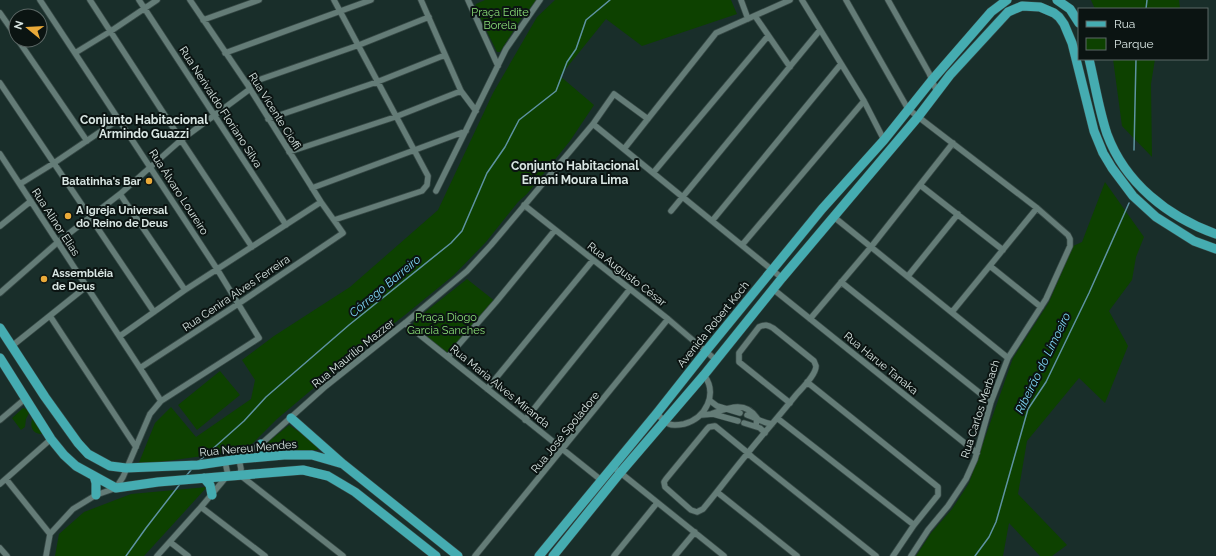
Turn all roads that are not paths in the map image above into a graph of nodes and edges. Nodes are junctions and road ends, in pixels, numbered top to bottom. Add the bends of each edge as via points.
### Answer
1 (40, 0) edge
2 (90, 0) edge
3 (139, 0) edge
4 (157, 0) edge
5 (190, 0) edge
6 (259, 0) edge
7 (334, 0) edge
8 (370, 0) edge
9 (421, 0) edge
10 (540, 0) edge
11 (741, 0) edge
12 (790, 0) edge
13 (802, 0) edge
14 (846, 0) edge
15 (888, 0) edge
16 (1007, 0) edge
17 (1057, 0) edge
18 (470, 1) edge
19 (144, 8) junction
20 (340, 12) junction
21 (0, 13) edge
22 (755, 16) junction
23 (429, 17) junction
24 (748, 19) junction
25 (203, 20) junction
26 (1078, 21) edge
27 (8, 24) edge
28 (820, 30) junction
29 (111, 31) junction
30 (768, 36) junction
31 (359, 45) junction
32 (23, 48) edge
33 (74, 53) junction
34 (225, 53) junction
35 (445, 55) junction
36 (1089, 60) edge
37 (841, 64) junction
38 (498, 66) junction
39 (790, 67) junction
40 (932, 80) junction
41 (377, 82) junction
42 (0, 83) edge
43 (248, 87) junction
44 (461, 91) junction
45 (937, 92) junction
46 (864, 101) junction
47 (908, 109) junction
48 (476, 110) junction
49 (214, 115) junction
50 (395, 117) junction
51 (918, 117) junction
52 (268, 119) junction
53 (648, 119) junction
54 (119, 120) junction
55 (593, 124) junction
56 (466, 131) junction
57 (181, 140) junction
58 (884, 140) junction
59 (87, 141) junction
60 (953, 143) junction
61 (624, 149) junction
62 (414, 151) junction
63 (289, 152) junction
64 (0, 154) edge
65 (54, 163) junction
66 (151, 167) junction
67 (653, 173) junction
68 (20, 184) junction
69 (920, 185) junction
70 (312, 188) junction
71 (436, 191) dead end
72 (120, 194) junction
73 (683, 198) junction
74 (31, 201) junction
75 (321, 202) junction
76 (524, 205) junction
77 (1037, 208) junction
78 (671, 211) dead end
79 (958, 214) junction
80 (834, 216) junction
81 (90, 218) junction
82 (334, 220) junction
83 (712, 221) junction
84 (0, 226) edge
85 (286, 226) junction
86 (555, 230) junction
87 (343, 233) joint
88 (1216, 234) edge
89 (58, 242) junction
90 (742, 245) junction
91 (252, 247) junction
92 (871, 247) junction
93 (1216, 249) edge
94 (1003, 250) junction
95 (593, 260) junction
96 (990, 266) junction
97 (217, 270) junction
98 (772, 270) junction
99 (908, 276) junction
100 (782, 278) junction
101 (841, 282) junction
102 (87, 286) junction
103 (630, 289) junction
104 (773, 289) junction
105 (185, 290) junction
106 (0, 293) edge
107 (238, 304) junction
108 (1041, 307) junction
109 (154, 312) junction
110 (952, 312) junction
111 (50, 316) junction
112 (810, 319) junction
113 (668, 320) junction
114 (405, 323) junction
115 (0, 328) edge
116 (120, 336) junction
117 (12, 346) junction
118 (706, 351) junction
119 (448, 357) junction
120 (1008, 358) junction
121 (0, 359) edge
122 (716, 360) junction
123 (140, 368) junction
124 (704, 374) junction
125 (807, 382) junction
126 (487, 389) junction
127 (26, 398) junction
128 (709, 400) junction
129 (161, 401) junction
130 (991, 402) junction
131 (790, 403) junction
132 (726, 409) junction
133 (657, 413) junction
134 (740, 413) dead end
135 (711, 414) junction
136 (701, 415) junction
137 (747, 415) dead end
138 (291, 418) junction
139 (757, 418) junction
140 (777, 418) junction
141 (0, 420) edge
142 (525, 420) junction
143 (665, 421) junction
144 (738, 421) dead end
145 (744, 423) dead end
146 (772, 424) junction
147 (756, 426) junction
148 (765, 433) junction
149 (51, 438) junction
150 (261, 444) junction
151 (136, 447) junction
152 (563, 450) junction
153 (748, 453) junction
154 (977, 453) junction
155 (271, 456) junction
156 (239, 459) junction
157 (226, 461) junction
158 (343, 464) junction
159 (612, 466) junction
160 (126, 468) junction
161 (259, 473) junction
162 (620, 473) junction
163 (240, 474) junction
164 (228, 475) junction
165 (94, 476) junction
166 (204, 478) junction
167 (6, 479) junction
168 (601, 480) junction
169 (0, 484) edge
170 (116, 488) junction
171 (261, 492) junction
172 (717, 492) junction
173 (212, 495) junction
174 (96, 496) junction
175 (657, 503) junction
176 (202, 507) junction
177 (914, 525) junction
178 (695, 532) junction
179 (50, 534) junction
180 (170, 542) junction
181 (445, 546) junction
182 (0, 548) edge
183 (432, 554) edge
184 (7, 556) edge
185 (46, 556) edge
186 (157, 556) edge
187 (188, 556) edge
188 (265, 556) edge
189 (343, 556) edge
190 (458, 556) edge
191 (475, 556) edge
192 (539, 556) edge
193 (553, 556) edge
194 (614, 556) edge
195 (675, 556) edge
196 (724, 556) edge
197 (797, 556) edge
198 (876, 556) edge
199 (893, 556) edge
200 (911, 556) edge

1 - 33 street, Rua Álvaro Loureiro
2 - 29 street
3 - 19 street, Rua Nerivaldo Floriano Silva
4 - 19 street
5 - 25 street, Rua Vicente Cioffi
6 - 25 street
7 - 20 street
8 - 20 street
9 - 23 street
10 - 38 street
11 - 24 street
12 - 22 street
13 - 28 street
14 - 47 street
15 - 40 street
16 - 40 main road, Avenida Robert Koch via 991,12
17 - 26 main road via 1070,9
18 - 38 street
19 - 29 street
19 - 49 street, Rua Nerivaldo Floriano Silva
20 - 31 street
20 - 34 street
21 - 27 street
22 - 24 street
22 - 30 street
23 - 31 street
23 - 35 street
24 - 53 street via 716,33
25 - 34 street, Rua Vicente Cioffi
28 - 37 street
28 - 39 street
29 - 33 street
29 - 57 street
30 - 39 street
30 - 67 street
31 - 41 street
31 - 43 street
32 - 59 street
33 - 54 street, Rua Álvaro Loureiro
34 - 43 street, Rua Vicente Cioffi
35 - 41 street
35 - 44 street
36 - 88 main road via 1107,133 1124,168 1158,203 1193,225
37 - 46 street
37 - 83 street
38 - 48 street
39 - 73 street
40 - 45 street
40 - 47 main road, Avenida Robert Koch
41 - 50 street
41 - 52 street
42 - 65 street
43 - 49 street
43 - 52 street, Rua Vicente Cioffi
44 - 48 street
44 - 50 street
45 - 51 main road
45 - 93 main road via 1008,12 1028,6 1040,7 1054,13 1064,24 1072,43 1094,131 1103,153 1119,179 1156,217 1194,241
46 - 58 street
46 - 90 street
47 - 51 street, Rua Carlos Merbach
47 - 58 main road, Avenida Robert Koch
48 - 56 street
49 - 57 street
49 - 85 street, Rua Nerivaldo Floriano Silva
50 - 62 street
50 - 63 street
51 - 60 street, Rua Carlos Merbach
51 - 80 main road
52 - 63 street, Rua Vicente Cioffi
53 - 55 street, Rua Maurilio Mazzer via 614,94
53 - 61 street
54 - 59 street
54 - 66 street, Rua Álvaro Loureiro
55 - 61 street
55 - 76 street, Rua Maurilio Mazzer
56 - 62 street
56 - 71 street
57 - 66 street
57 - 91 street
58 - 98 main road, Avenida Robert Koch
59 - 65 street
60 - 69 street
60 - 77 street, Rua Carlos Merbach
61 - 67 street
62 - 70 street
62 - 82 street via 428,176 427,185 422,191
63 - 70 street, Rua Vicente Cioffi
64 - 68 street, Rua Alinor Elias
65 - 68 street
65 - 81 street
66 - 72 street
66 - 97 street, Rua Álvaro Loureiro
67 - 73 street
68 - 74 street, Rua Alinor Elias
69 - 79 street
69 - 92 street
70 - 75 street, Rua Vicente Cioffi
72 - 81 street
72 - 105 street
73 - 78 street
73 - 83 street
74 - 84 street
74 - 89 street, Rua Alinor Elias
75 - 82 street, Rua Vicente Cioffi
75 - 85 street
76 - 86 street, Rua Augusto César
76 - 114 street, Rua Maurilio Mazzer via 467,271
77 - 94 street
77 - 108 street, Rua Carlos Merbach via 1068,234 1070,242
79 - 94 street
79 - 99 street
80 - 92 street
80 - 100 main road
81 - 89 street
81 - 109 street
82 - 87 street, Rua Vicente Cioffi
83 - 90 street
85 - 91 street
86 - 95 street, Rua Augusto César
86 - 119 street
87 - 107 street, Rua Cenira Alves Ferreira
89 - 102 street, Rua Alinor Elias
89 - 106 street
90 - 98 street
91 - 97 street
92 - 99 street
92 - 101 street
94 - 96 street
95 - 103 street, Rua Augusto César
95 - 126 street
96 - 108 street
96 - 110 street
97 - 105 street
97 - 107 street, Rua Álvaro Loureiro
98 - 100 street
98 - 118 main road, Avenida Robert Koch
99 - 110 street
100 - 104 main road
101 - 112 street
101 - 130 street
102 - 111 street
102 - 116 street, Rua Alinor Elias
103 - 113 street, Rua Augusto César
103 - 142 street
104 - 112 street, Rua Harue Tanaka
104 - 122 main road
105 - 109 street
107 - 123 street, Rua Cenira Alves Ferreira
107 - 129 street, Rua Álvaro Loureiro via 259,338
108 - 120 street, Rua Carlos Merbach
109 - 116 street
110 - 120 street
111 - 117 street
111 - 151 street
112 - 154 street, Rua Harue Tanaka
113 - 118 street, Rua Augusto César
113 - 152 street, Rua José Spoladore
114 - 119 street, Rua Maria Alves Miranda
114 - 138 street, Rua Maurilio Mazzer via 326,386
115 - 117 main road, Rua Nereu Mendes
116 - 123 street, Rua Alinor Elias
117 - 160 main road, Rua Nereu Mendes via 44,397 84,451 110,466
118 - 122 street, Rua Augusto César
118 - 133 main road, Avenida Robert Koch
119 - 126 street, Rua Maria Alves Miranda
120 - 130 street, Rua Carlos Merbach
121 - 127 main road
122 - 124 main road
123 - 129 street, Rua Alinor Elias
124 - 128 street via 708,382
124 - 143 main road
125 - 131 street
125 - 131 street via 815,372 814,361 767,325 763,325 739,353 738,359 740,364
125 - 177 street via 937,484 938,495
126 - 142 street, Rua Maria Alves Miranda
127 - 141 street
127 - 149 main road
128 - 132 street via 715,406
128 - 136 street
129 - 151 street via 150,414
130 - 154 street, Rua Carlos Merbach
131 - 140 street
132 - 134 street
132 - 135 street
132 - 139 street via 747,409
133 - 143 street
133 - 159 main road, Avenida Robert Koch
135 - 136 street
135 - 144 street
136 - 143 street via 681,425
137 - 139 street
138 - 150 street, Rua Maurilio Mazzer
138 - 158 main road
139 - 146 street
139 - 147 street
140 - 146 street
140 - 177 street
142 - 152 street, Rua Maria Alves Miranda
143 - 162 main road
145 - 147 street
146 - 148 street
147 - 148 street
148 - 153 street
149 - 165 main road via 69,461
149 - 167 street
150 - 155 main road via 264,453
150 - 156 street, Rua Maurilio Mazzer
151 - 160 street
152 - 168 street, Rua Maria Alves Miranda
152 - 191 street, Rua José Spoladore
153 - 172 street
153 - 172 street via 718,427 713,426 707,429 664,484 666,490 697,512 703,509
153 - 198 street
154 - 200 street, Rua Carlos Merbach via 963,485
155 - 156 main road, Rua Nereu Mendes
155 - 158 main road, Rua Nereu Mendes via 312,455
156 - 157 main road, Rua Nereu Mendes
156 - 163 street
157 - 160 main road, Rua Nereu Mendes via 198,465
157 - 164 street
158 - 181 main road, Rua Nereu Mendes
159 - 162 street
159 - 168 main road, Avenida Robert Koch
160 - 170 street
161 - 163 main road
161 - 171 street via 256,479
161 - 183 main road via 303,470 328,476 355,492
162 - 175 street
162 - 193 main road
163 - 164 main road
163 - 171 street
164 - 166 main road
164 - 173 street
165 - 170 main road
165 - 174 main road
166 - 170 main road
166 - 173 main road via 210,485
167 - 169 street
167 - 179 street
168 - 192 main road, Avenida Robert Koch
170 - 174 street
171 - 189 street
172 - 197 street
173 - 176 street
174 - 179 street via 73,509
175 - 178 street
175 - 194 street
176 - 180 street
176 - 188 street
177 - 199 street
178 - 195 street
178 - 196 street
179 - 185 street
180 - 186 street
180 - 187 street
181 - 183 main road via 429,540 427,545
181 - 190 main road, Rua Nereu Mendes
182 - 184 street

